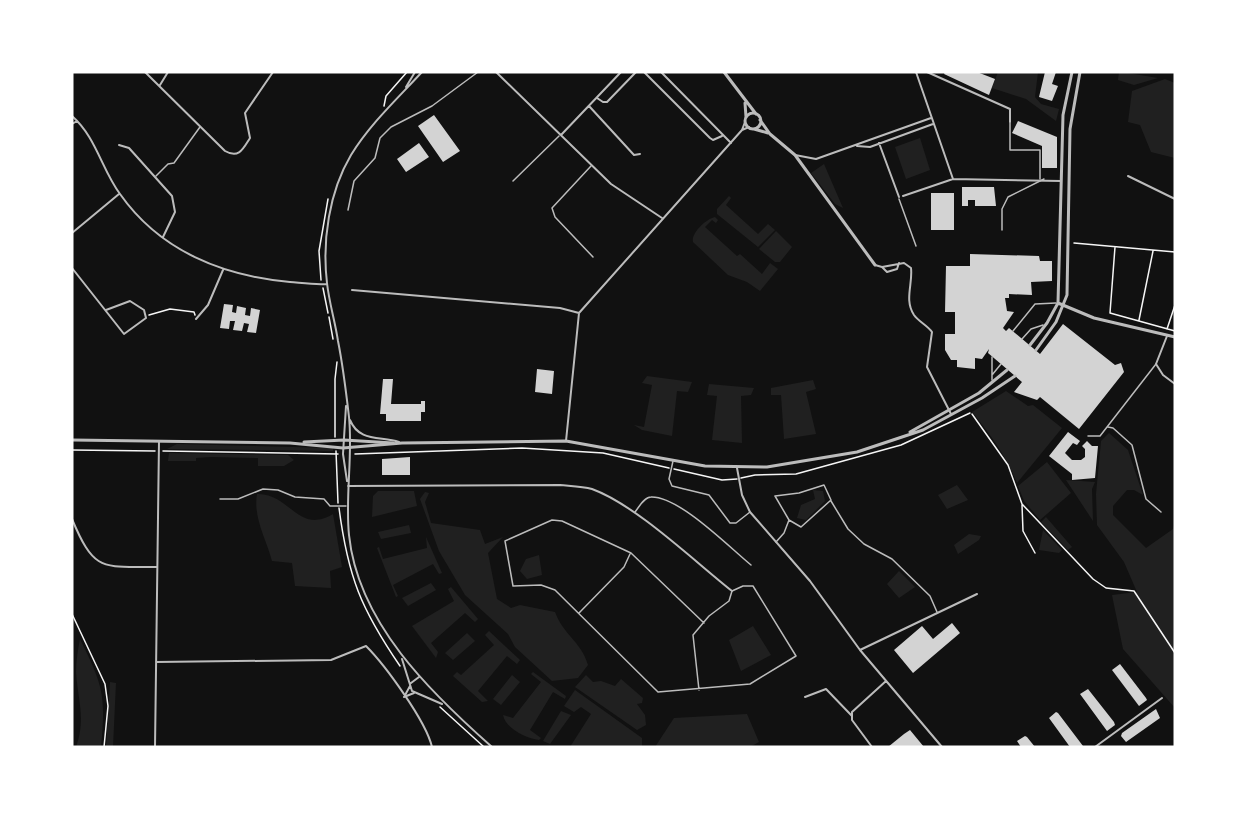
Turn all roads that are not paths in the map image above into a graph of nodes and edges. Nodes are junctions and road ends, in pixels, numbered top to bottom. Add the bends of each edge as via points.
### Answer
1 (145, 72) edge
2 (168, 72) edge
3 (273, 72) edge
4 (415, 72) edge
5 (422, 72) edge
6 (478, 72) edge
7 (496, 72) edge
8 (621, 72) edge
9 (636, 72) edge
10 (644, 72) edge
11 (661, 72) edge
12 (724, 72) edge
13 (916, 72) edge
14 (927, 72) edge
15 (1072, 72) edge
16 (1080, 72) edge
17 (160, 85) junction
18 (403, 92) junction
19 (597, 98) junction
20 (745, 102) junction
21 (589, 106) junction
22 (756, 114) junction
23 (72, 117) edge
24 (931, 118) junction
25 (746, 119) junction
26 (760, 120) junction
27 (77, 121) junction
28 (1010, 122) joint
29 (72, 124) edge
30 (933, 124) junction
31 (201, 127) junction
32 (751, 128) junction
33 (742, 130) junction
34 (770, 134) junction
35 (560, 136) junction
36 (722, 136) junction
37 (731, 142) junction
38 (879, 143) junction
39 (119, 145) dead end
40 (855, 146) junction
41 (640, 154) dead end
42 (795, 155) junction
43 (591, 165) junction
44 (156, 176) junction
45 (1128, 176) dead end
46 (953, 179) junction
47 (1042, 179) junction
48 (513, 181) dead end
49 (1061, 181) junction
50 (1069, 181) junction
51 (119, 194) junction
52 (903, 196) dead end
53 (899, 197) joint
54 (1175, 199) edge
55 (348, 210) dead end
56 (662, 218) junction
57 (1002, 230) dead end
58 (72, 233) edge
59 (163, 238) junction
60 (916, 246) dead end
61 (593, 257) dead end
62 (899, 263) junction
63 (875, 265) joint
64 (882, 267) junction
65 (72, 268) edge
66 (223, 270) junction
67 (327, 284) junction
68 (352, 290) dead end
69 (1058, 303) junction
70 (1064, 307) junction
71 (106, 310) junction
72 (579, 313) junction
73 (196, 319) road end
74 (1047, 323) junction
75 (1013, 331) dead end
76 (1167, 336) junction
77 (1175, 338) edge
78 (1022, 339) dead end
79 (1030, 345) dead end
80 (1036, 350) dead end
81 (992, 357) dead end
82 (1000, 364) dead end
83 (1156, 364) junction
84 (1007, 370) dead end
85 (991, 376) junction
86 (1015, 376) dead end
87 (992, 383) junction
88 (1175, 384) edge
89 (997, 389) junction
90 (346, 397) junction
91 (951, 413) junction
92 (349, 418) junction
93 (1108, 427) junction
94 (1088, 436) dead end
95 (72, 440) edge
96 (344, 440) junction
97 (350, 440) junction
98 (159, 441) junction
99 (566, 441) junction
100 (290, 443) junction
101 (402, 443) junction
102 (350, 447) junction
103 (343, 448) junction
104 (673, 460) junction
105 (737, 468) junction
106 (348, 486) junction
107 (220, 499) dead end
108 (831, 500) junction
109 (348, 506) junction
110 (750, 512) junction
111 (1161, 512) dead end
112 (634, 513) junction
113 (72, 519) edge
114 (789, 520) junction
115 (775, 542) junction
116 (631, 553) junction
117 (751, 565) dead end
118 (157, 567) junction
119 (732, 591) junction
120 (977, 594) dead end
121 (937, 612) junction
122 (579, 613) junction
123 (704, 623) junction
124 (860, 650) junction
125 (401, 656) junction
126 (156, 662) junction
127 (419, 677) junction
128 (886, 681) junction
129 (411, 685) junction
130 (426, 690) junction
131 (699, 690) junction
132 (414, 693) junction
133 (420, 694) junction
134 (404, 697) junction
135 (805, 697) dead end
136 (1162, 698) dead end
137 (444, 705) junction
138 (852, 716) junction
139 (155, 747) edge
140 (432, 747) edge
141 (492, 747) edge
142 (872, 747) edge
143 (942, 747) edge
144 (1095, 747) edge

1 - 17 street
2 - 17 street
3 - 31 street via 245,113 250,138 241,152 225,151
4 - 18 street
5 - 18 street
6 - 55 lane via 380,138 375,158 354,180
7 - 35 street
8 - 19 street
9 - 19 street via 608,102
10 - 36 street via 710,138
11 - 36 street
12 - 20 street
13 - 24 street
14 - 28 street via 1010,109
15 - 49 street via 1064,115
16 - 50 street via 1070,129
17 - 31 street
18 - 67 street via 365,135 339,180 326,235
19 - 21 street
20 - 22 street
20 - 25 street
21 - 35 street
21 - 41 street via 634,154
22 - 25 street
22 - 26 street
23 - 27 street
24 - 30 street
24 - 40 street
25 - 32 street
25 - 33 street
26 - 32 street
26 - 34 street
27 - 29 street
27 - 51 street via 100,154
28 - 47 lane via 1010,150 1040,150
30 - 38 street
30 - 46 street
31 - 44 lane via 174,163
32 - 33 street
32 - 34 street
33 - 37 street
34 - 42 street
35 - 43 street
35 - 48 lane
36 - 37 street
37 - 56 street
38 - 40 street
38 - 53 street
39 - 44 street via 129,148
40 - 42 street via 816,159
42 - 63 street
43 - 56 street
43 - 61 lane via 552,208 555,217
44 - 59 street via 175,206
45 - 54 street
46 - 47 street
46 - 52 street
47 - 49 street
47 - 57 lane via 1008,198 1002,209
49 - 50 street
49 - 69 street
50 - 70 street
51 - 58 street
51 - 59 street
53 - 60 lane
56 - 72 street
59 - 66 street
62 - 64 street
62 - 64 street via 897,269 887,272
62 - 91 street via 911,268 908,299 915,315 932,332 927,367
63 - 64 street
65 - 71 street
66 - 67 street via 251,278
66 - 73 street via 208,305
67 - 90 street
68 - 72 street
69 - 70 street
69 - 74 street
69 - 75 lane via 1035,304
70 - 76 street
70 - 80 street
71 - 71 street via 124,334 146,318 144,310 130,302
72 - 99 street
74 - 78 lane via 1031,329
74 - 79 street
76 - 77 street
76 - 83 street
81 - 85 lane
82 - 85 lane
83 - 88 street
83 - 93 lane
84 - 87 street
85 - 87 lane
86 - 89 street
87 - 89 lane
87 - 91 street
89 - 91 street
90 - 92 street
90 - 96 street
91 - 105 street via 904,436 856,452 767,467
92 - 97 street
92 - 101 street via 364,436
93 - 94 lane via 1100,436
93 - 111 lane via 1132,445 1146,499
95 - 98 street
96 - 97 street
96 - 100 street
96 - 103 street
97 - 101 street
97 - 102 street
98 - 100 street
98 - 118 street
99 - 101 street
99 - 104 street
100 - 103 street
101 - 102 street
102 - 103 street
102 - 106 street
103 - 106 street
104 - 105 street
104 - 110 lane via 669,483 672,486 710,495 730,523 736,524
105 - 110 street
106 - 109 street
106 - 112 street via 560,485 590,488
107 - 109 lane via 238,499 263,489 324,499 330,506
108 - 114 lane via 801,527
108 - 114 lane via 824,485 775,496
108 - 121 lane via 848,529 864,544 892,559 930,596
109 - 125 street via 349,536 360,580
110 - 115 street
112 - 117 lane via 650,497 674,503
112 - 119 street
113 - 118 street via 87,552 100,563 113,567
114 - 115 lane
115 - 124 street via 810,581
116 - 122 lane via 624,567
116 - 122 lane via 552,520 505,541 513,586 541,585 555,590
116 - 123 lane
118 - 126 street
119 - 123 lane via 729,601
119 - 131 lane via 753,586 796,656 750,684
120 - 121 street
121 - 124 street
122 - 131 lane via 658,692
123 - 131 lane via 693,635
124 - 128 street
125 - 127 street
125 - 129 street
126 - 134 street via 331,660 366,646
126 - 139 street
127 - 129 street
127 - 130 street via 426,681
128 - 138 street
128 - 143 street
129 - 132 street
129 - 134 street
130 - 133 street
130 - 137 street
132 - 133 street
132 - 134 street
133 - 137 street
134 - 140 street via 430,737
135 - 138 street via 826,689
136 - 144 street
137 - 141 street
138 - 142 street

